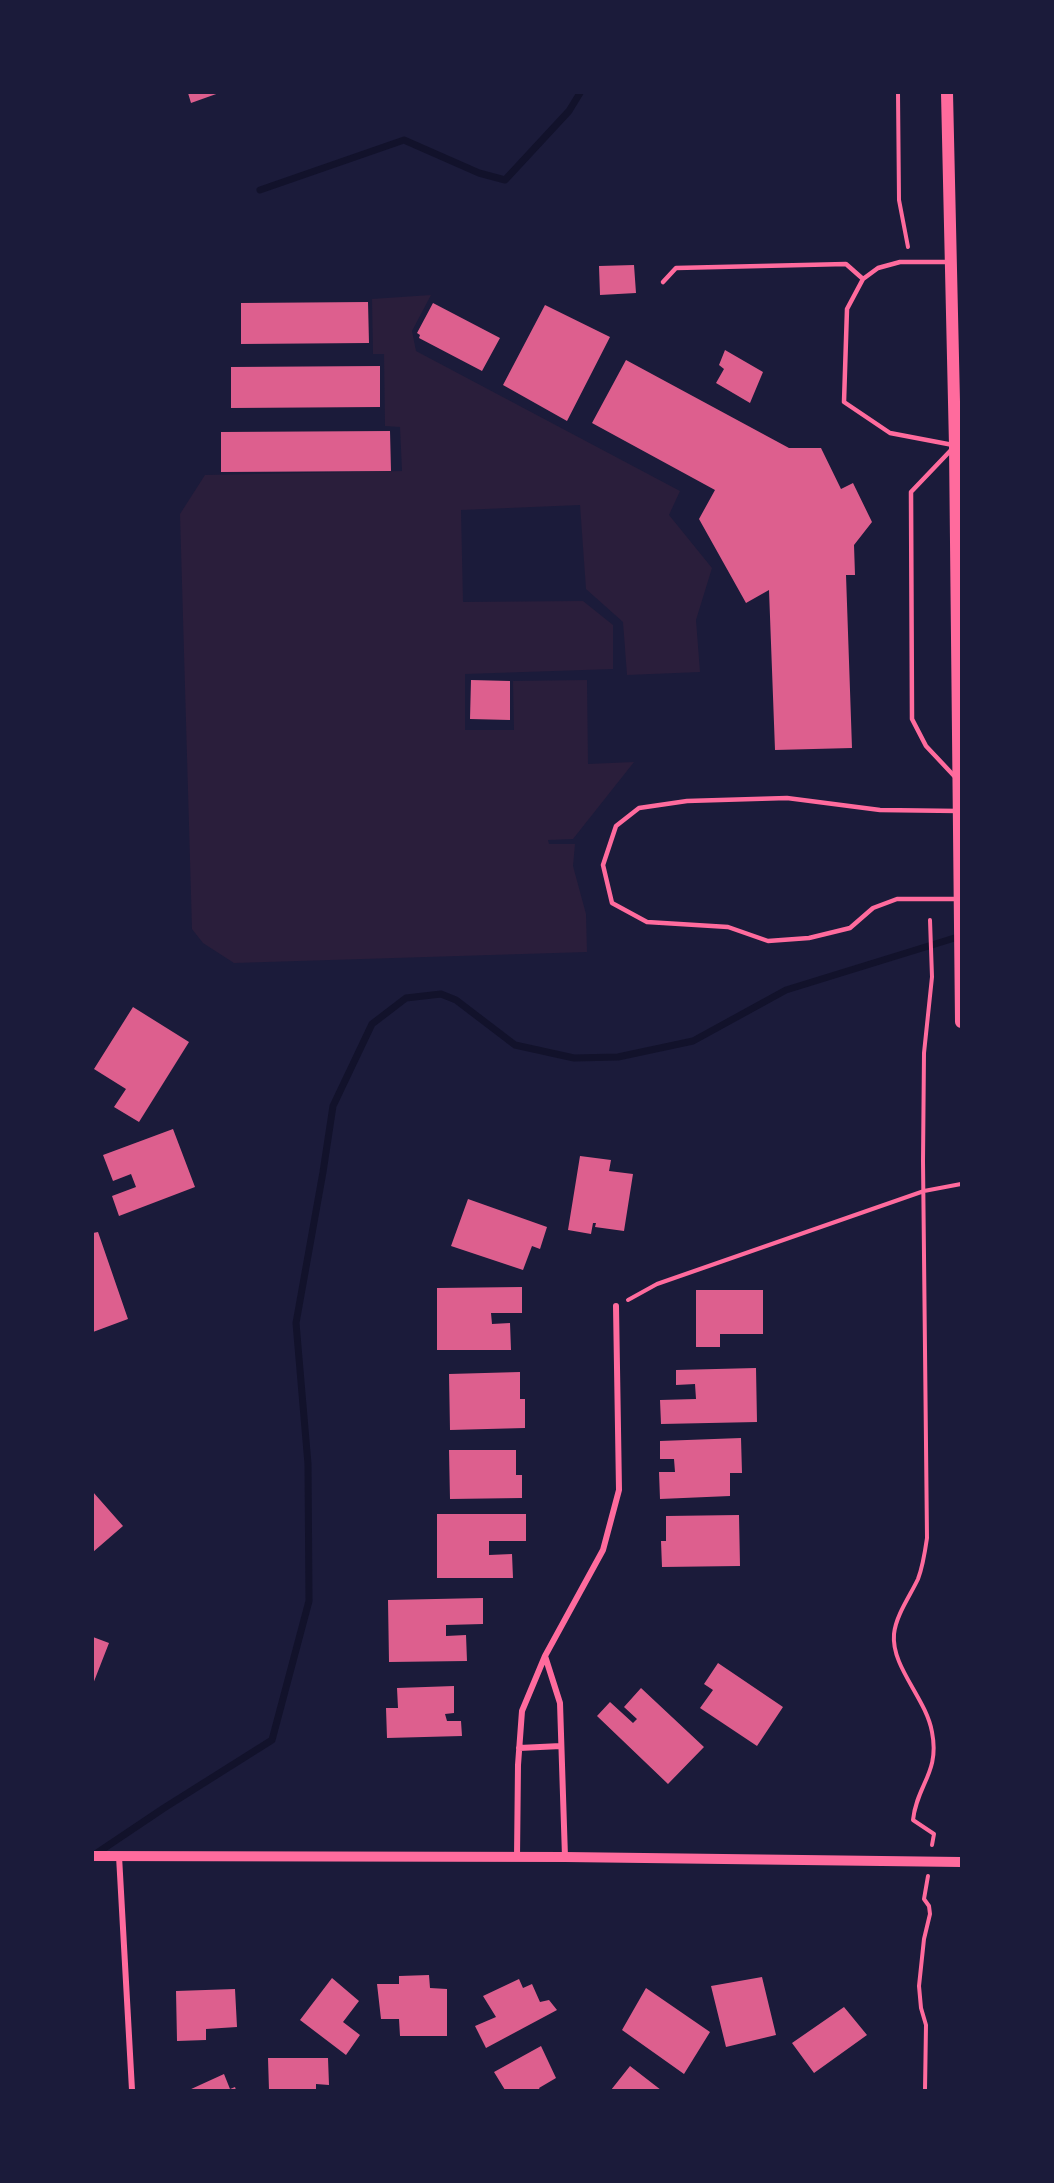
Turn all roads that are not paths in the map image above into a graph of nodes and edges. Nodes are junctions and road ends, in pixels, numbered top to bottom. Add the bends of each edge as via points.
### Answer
1 (947, 93) edge
2 (951, 262) junction
3 (863, 279) junction
4 (663, 282) dead end
5 (954, 446) junction
6 (957, 779) junction
7 (958, 810) junction
8 (959, 899) junction
9 (961, 1022) edge
10 (616, 1306) road end
11 (545, 1656) junction
12 (561, 1746) junction
13 (519, 1748) junction
14 (119, 1855) junction
15 (93, 1856) edge
16 (517, 1857) junction
17 (565, 1857) junction
18 (961, 1862) edge
19 (132, 2090) edge

1 - 2 main road
2 - 3 lane via 900,262 878,268
2 - 5 main road
3 - 4 lane via 846,264 676,268
3 - 5 lane via 847,309 844,402 890,433
5 - 6 main road
5 - 6 lane via 911,492 912,720 926,746
6 - 7 main road
7 - 8 main road
7 - 8 lane via 880,810 787,798 687,801 639,808 616,826 603,865 612,903 647,922 728,927 768,941 809,938 850,928 873,908 897,899
8 - 9 main road
10 - 11 street via 618,1490 603,1550
11 - 12 street via 560,1703
11 - 13 street via 522,1711
12 - 13 street
12 - 17 street
13 - 16 street
14 - 15 street
14 - 16 street
14 - 19 street
16 - 17 street
17 - 18 street

